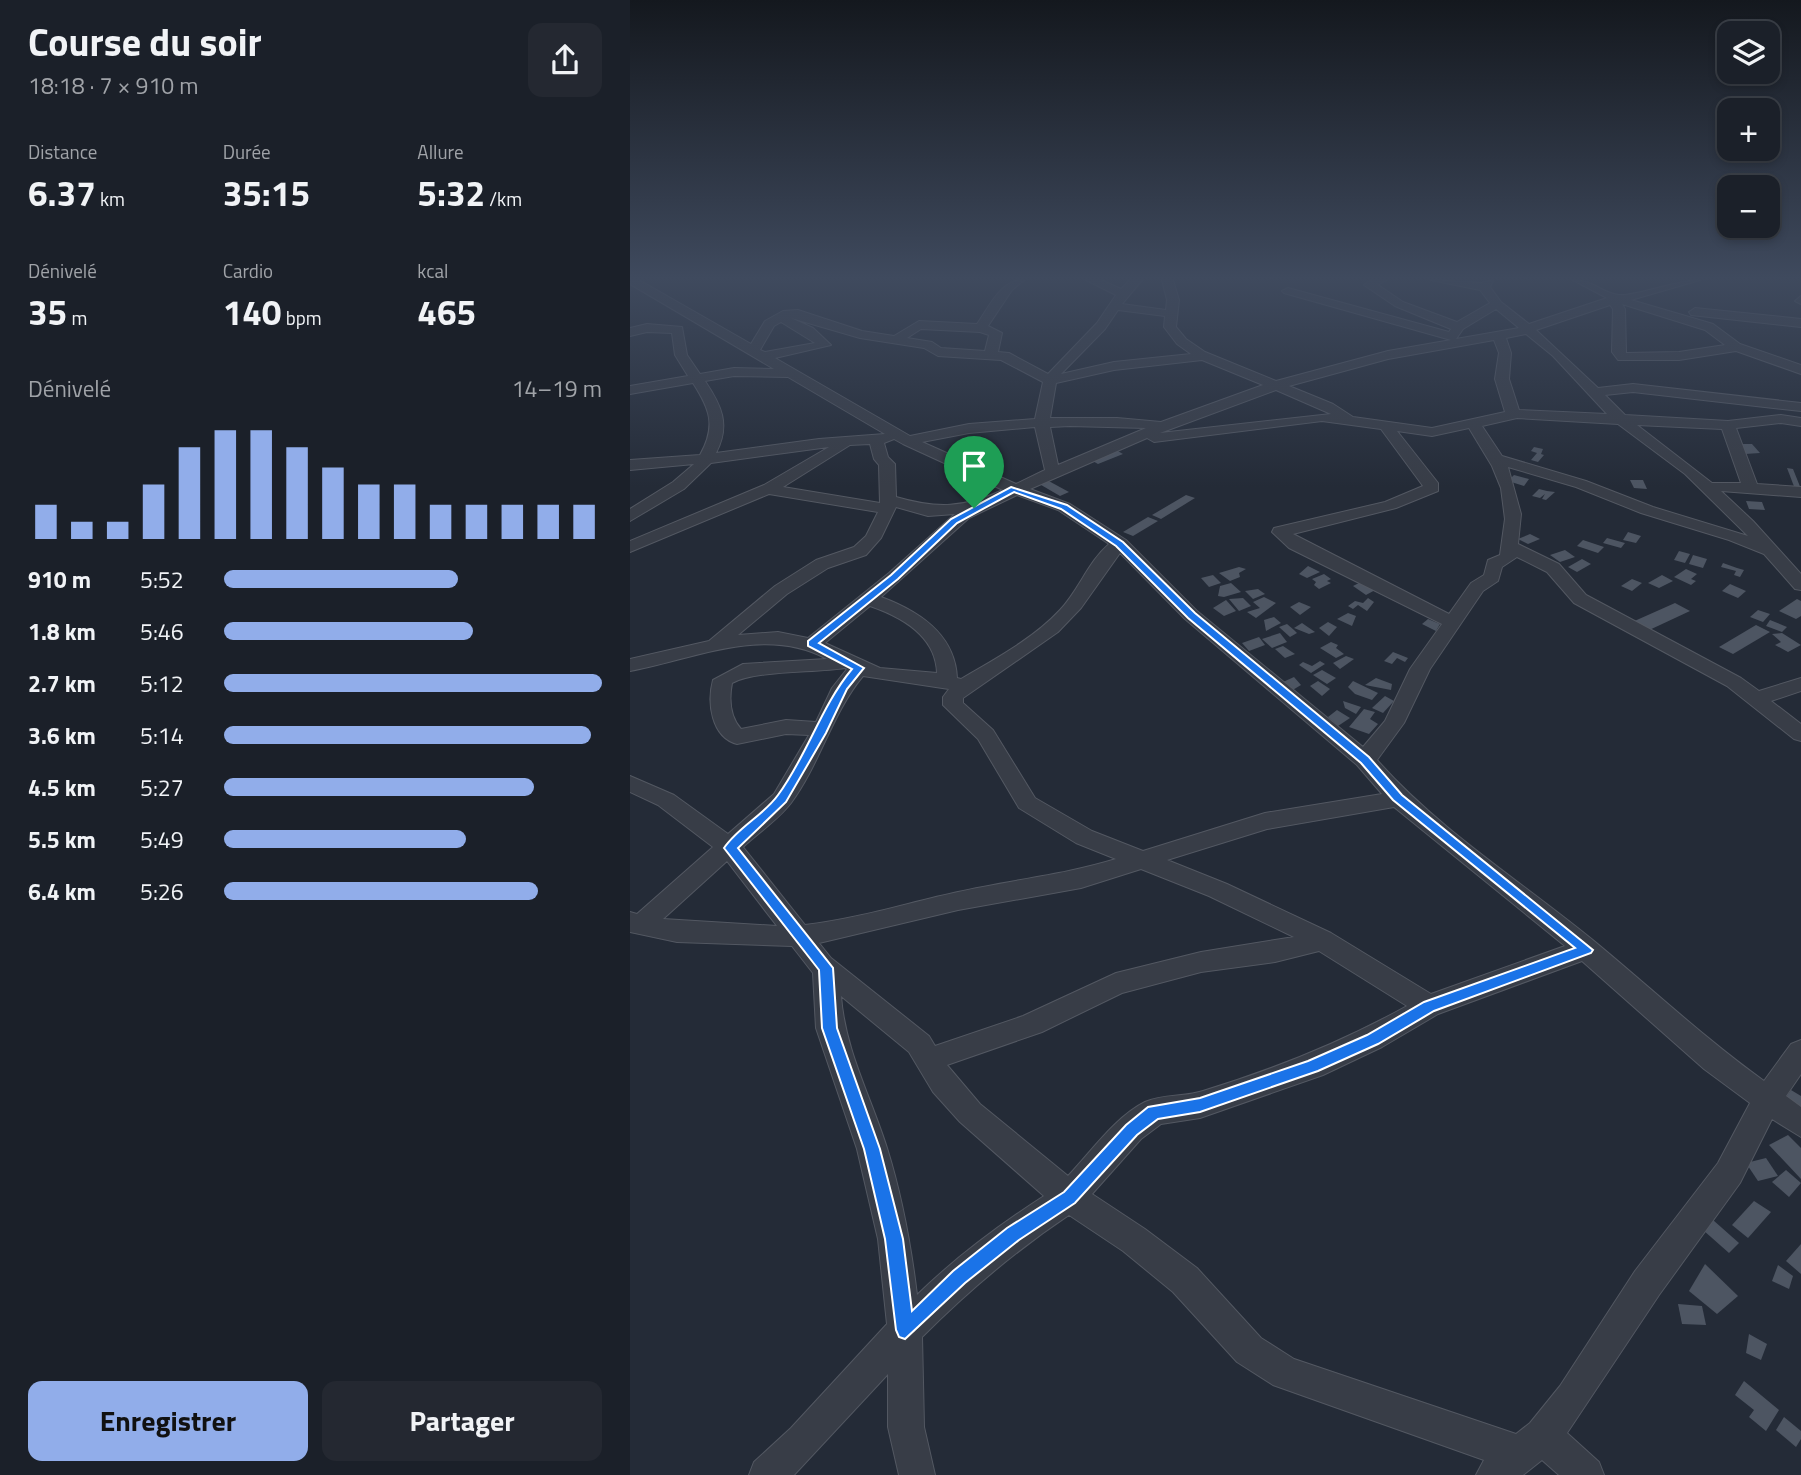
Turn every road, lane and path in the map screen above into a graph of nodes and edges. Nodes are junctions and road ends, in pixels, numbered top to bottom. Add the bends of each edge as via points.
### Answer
1 (681, 349) edge
2 (750, 349) edge
3 (761, 349) edge
4 (794, 349) edge
5 (933, 349) edge
6 (992, 349) edge
7 (1079, 349) edge
8 (1194, 349) edge
9 (1409, 349) edge
10 (1504, 349) edge
11 (1552, 349) edge
12 (1618, 349) edge
13 (1720, 349) edge
14 (1745, 349) edge
15 (760, 353) junction
16 (991, 354) junction
17 (1203, 356) junction
18 (1801, 370) edge
19 (795, 374) junction
20 (694, 377) junction
21 (1050, 380) junction
22 (1279, 384) junction
23 (630, 390) edge
24 (1596, 393) junction
25 (1801, 407) edge
26 (1513, 414) junction
27 (1619, 419) junction
28 (1351, 421) junction
29 (1043, 422) junction
30 (1801, 422) edge
31 (1474, 425) junction
32 (1728, 425) junction
33 (1386, 426) junction
34 (1164, 427) junction
35 (904, 438) junction
36 (876, 439) junction
37 (1133, 440) junction
38 (846, 441) junction
39 (709, 459) junction
40 (1499, 460) junction
41 (630, 465) edge
42 (1053, 471) junction
43 (1707, 488) junction
44 (1751, 488) junction
45 (1014, 489) junction
46 (770, 490) junction
47 (1801, 492) edge
48 (888, 504) junction
49 (974, 508) junction
50 (630, 516) edge
51 (1120, 544) junction
52 (1508, 546) junction
53 (630, 547) edge
54 (1770, 551) junction
55 (1799, 578) edge
56 (868, 599) junction
57 (1452, 622) junction
58 (812, 644) junction
59 (715, 645) junction
60 (630, 665) edge
61 (853, 665) junction
62 (954, 683) junction
63 (1801, 684) edge
64 (1756, 699) junction
65 (822, 729) junction
66 (1801, 734) edge
67 (1365, 760) junction
68 (630, 783) edge
69 (1398, 797) junction
70 (730, 848) junction
71 (1141, 859) junction
72 (636, 923) edge
73 (798, 936) junction
74 (1322, 940) junction
75 (1586, 950) junction
76 (826, 968) junction
77 (1429, 1006) junction
78 (1801, 1052) edge
79 (929, 1060) junction
80 (1766, 1101) junction
81 (1801, 1124) edge
82 (1069, 1197) junction
83 (905, 1330) junction
84 (1510, 1463) edge
85 (767, 1475) edge
86 (917, 1475) edge
87 (1586, 1475) edge

1 - 20 street
2 - 15 street
3 - 15 street
4 - 15 street
5 - 16 street
6 - 16 street
7 - 21 street
8 - 17 street
9 - 22 street
10 - 26 street via 1502,379
11 - 24 street
12 - 13 street via 1623,357 1679,356
14 - 18 street
15 - 19 street
16 - 21 street via 1009,357
17 - 21 street via 1114,366
17 - 22 street
19 - 20 street via 745,371
19 - 35 street
20 - 23 street
20 - 39 street via 716,408
21 - 29 street
22 - 28 street via 1332,406
22 - 34 street
24 - 25 street via 1609,389 1660,391
24 - 27 street
26 - 27 street
26 - 31 street
27 - 32 street
27 - 43 street
28 - 33 street
28 - 37 street via 1302,418
29 - 34 street via 1134,422
29 - 35 street via 980,424
29 - 42 street
30 - 32 street via 1781,419
31 - 33 street via 1432,432
31 - 40 street
32 - 44 street
33 - 57 street via 1432,488 1390,505 1280,532 1295,544
34 - 37 street
35 - 36 street
35 - 45 street
36 - 38 street
36 - 48 street via 887,464
37 - 42 street
38 - 39 street
38 - 46 street via 816,466
39 - 41 street
39 - 50 street via 687,481
40 - 52 street via 1514,514
40 - 54 street
42 - 45 street
43 - 44 street
43 - 54 street
44 - 47 street
45 - 49 street
45 - 51 street via 1064,507
46 - 48 street
46 - 53 street
48 - 49 street via 928,511
48 - 59 street via 880,528 863,549 822,564 791,583
49 - 56 street
51 - 62 street via 1103,557 1075,605 1054,625
51 - 67 street via 1191,615
52 - 57 street via 1508,557 1494,564 1492,577 1476,587
52 - 64 street via 1553,568 1580,599 1734,682
54 - 55 street
56 - 58 street
56 - 62 street via 905,613 940,644
57 - 67 street via 1420,669 1394,723
58 - 59 street via 771,639
58 - 61 street
59 - 60 street
61 - 62 street via 890,677
61 - 65 street
61 - 65 street via 743,670 723,680 721,710 737,737 786,727
62 - 71 street via 953,705 986,735 1027,803 1084,837
63 - 64 street
64 - 66 street
65 - 70 street via 782,799
67 - 69 street
68 - 70 street via 666,800
69 - 71 street via 1265,821
69 - 75 street
70 - 72 street
70 - 73 street
71 - 73 street via 1081,879
71 - 74 street
72 - 73 street via 677,932
73 - 76 street
74 - 77 street
74 - 79 street via 1201,962 1116,984 1032,1024
75 - 77 street
75 - 80 street
76 - 79 street via 904,1030
76 - 83 street via 830,1028 877,1167 894,1239
77 - 82 street via 1313,1066 1200,1105 1154,1112 1131,1130
78 - 80 street
79 - 82 street via 970,1113
80 - 81 street
80 - 84 street via 1729,1173
82 - 83 street via 959,1277
82 - 84 street via 1185,1280 1249,1350 1285,1373
83 - 85 street
83 - 86 street via 906,1427
84 - 87 street

